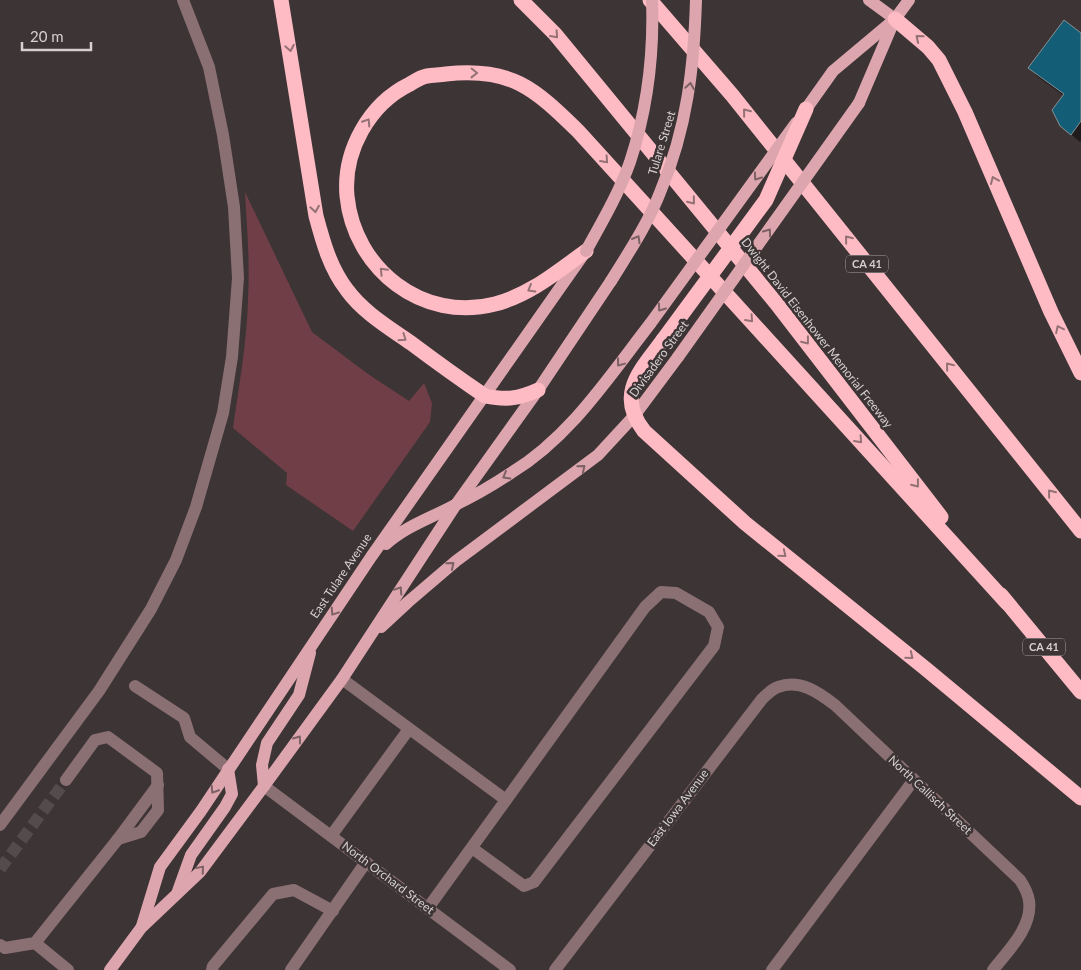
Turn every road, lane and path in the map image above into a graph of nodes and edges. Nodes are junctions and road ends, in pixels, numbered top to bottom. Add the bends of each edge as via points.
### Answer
1 (183, 0) edge
2 (281, 0) edge
3 (521, 0) edge
4 (651, 0) edge
5 (696, 0) edge
6 (869, 0) edge
7 (909, 0) edge
8 (895, 19) junction
9 (806, 109) junction
10 (586, 251) junction
11 (612, 281) joint
12 (1081, 373) edge
13 (538, 390) junction
14 (485, 396) junction
15 (634, 416) junction
16 (455, 506) junction
17 (1081, 531) edge
18 (371, 557) junction
19 (1007, 603) junction
20 (312, 644) junction
21 (364, 645) junction
22 (342, 679) junction
23 (135, 686) dead end
24 (1081, 692) edge
25 (821, 694) joint
26 (409, 729) junction
27 (228, 770) junction
28 (66, 780) tunnel mouth
29 (914, 781) junction
30 (264, 786) junction
31 (1081, 798) edge
32 (506, 800) junction
33 (0, 825) edge
34 (331, 836) junction
35 (472, 848) junction
36 (366, 862) junction
37 (177, 894) junction
38 (428, 908) junction
39 (332, 910) junction
40 (141, 928) junction
41 (35, 942) junction
42 (0, 945) edge
43 (68, 970) edge
44 (110, 970) edge
45 (212, 970) edge
46 (292, 970) edge
47 (510, 970) edge
48 (555, 970) edge
49 (772, 970) edge
50 (993, 970) edge

1 - 33 street via 209,67 234,207 238,278 232,357 223,413 196,507 176,560 152,609 99,691
2 -> 14 highway via 316,216 330,260 346,289 369,313
3 -> 19 highway, Dwight David Eisenhower Memorial Freeway / CA 41 via 555,34 776,303
4 - 10 main road, Tulare Street, bridge via 652,58 640,126 629,162
17 -> 4 highway, CA 41 via 732,95
11 -> 5 main road, Tulare Street, bridge via 661,192 675,151 692,72
6 - 8 main road
7 - 8 main road, Divisadero Street
8 - 9 main road, Divisadero Street via 833,71
12 -> 8 highway via 939,60 928,46
15 -> 8 main road, Divisadero Street, bridge via 859,104
9 - 15 highway, bridge via 766,200 636,376 630,393
9 -> 16 main road, Divisadero Street, bridge via 582,413 534,458
10 - 14 main road, East Tulare Avenue
10 -> 19 highway via 514,298 479,307 447,306 413,296 382,272 369,256 352,217 347,196 347,174 362,130 374,111 388,98 426,76 488,73 539,94 578,131
11 - 13 main road, East Tulare Avenue
13 - 14 highway via 511,399
13 - 16 main road, East Tulare Avenue
14 - 18 main road, East Tulare Avenue
21 -> 15 main road, Divisadero Street via 456,561 598,455
15 -> 31 highway via 644,431 745,523
16 - 18 main road, Divisadero Street via 407,528
21 -> 16 main road, East Tulare Avenue
18 -> 20 main road, East Tulare Avenue
19 - 24 highway, Dwight David Eisenhower Memorial Freeway / CA 41
20 - 27 main road, East Tulare Avenue
20 - 30 main road via 299,695 267,743 262,764
21 - 22 main road, East Tulare Avenue
22 - 26 street
30 -> 22 main road, East Tulare Avenue
23 - 27 street via 184,718 190,737
25 - 29 street, North Callisch Street
25 - 48 street, East Iowa Avenue via 794,684 776,687 762,699
26 - 32 street
26 - 34 street
27 - 37 main road via 232,794 191,855
27 -> 40 main road, East Tulare Avenue via 160,866
28 - 41 street via 95,740 108,737 157,773 158,785
29 - 49 street
29 - 50 street, North Callisch Street via 1020,880 1027,892 1030,903 1020,936
30 - 34 street, North Orchard Street
37 -> 30 main road, East Tulare Avenue via 200,872
32 - 35 street
32 - 35 street via 646,607 661,592 676,593 708,612 718,627 714,646 534,882 524,886
34 - 36 street, North Orchard Street
35 - 38 street
36 - 38 street, North Orchard Street
36 - 39 street
37 - 40 main road, East Tulare Avenue
38 - 47 street, North Orchard Street
39 - 45 street via 294,890 273,894
39 - 46 street
40 - 44 main road, East Tulare Avenue
41 - 42 street via 4,948
41 - 43 street

